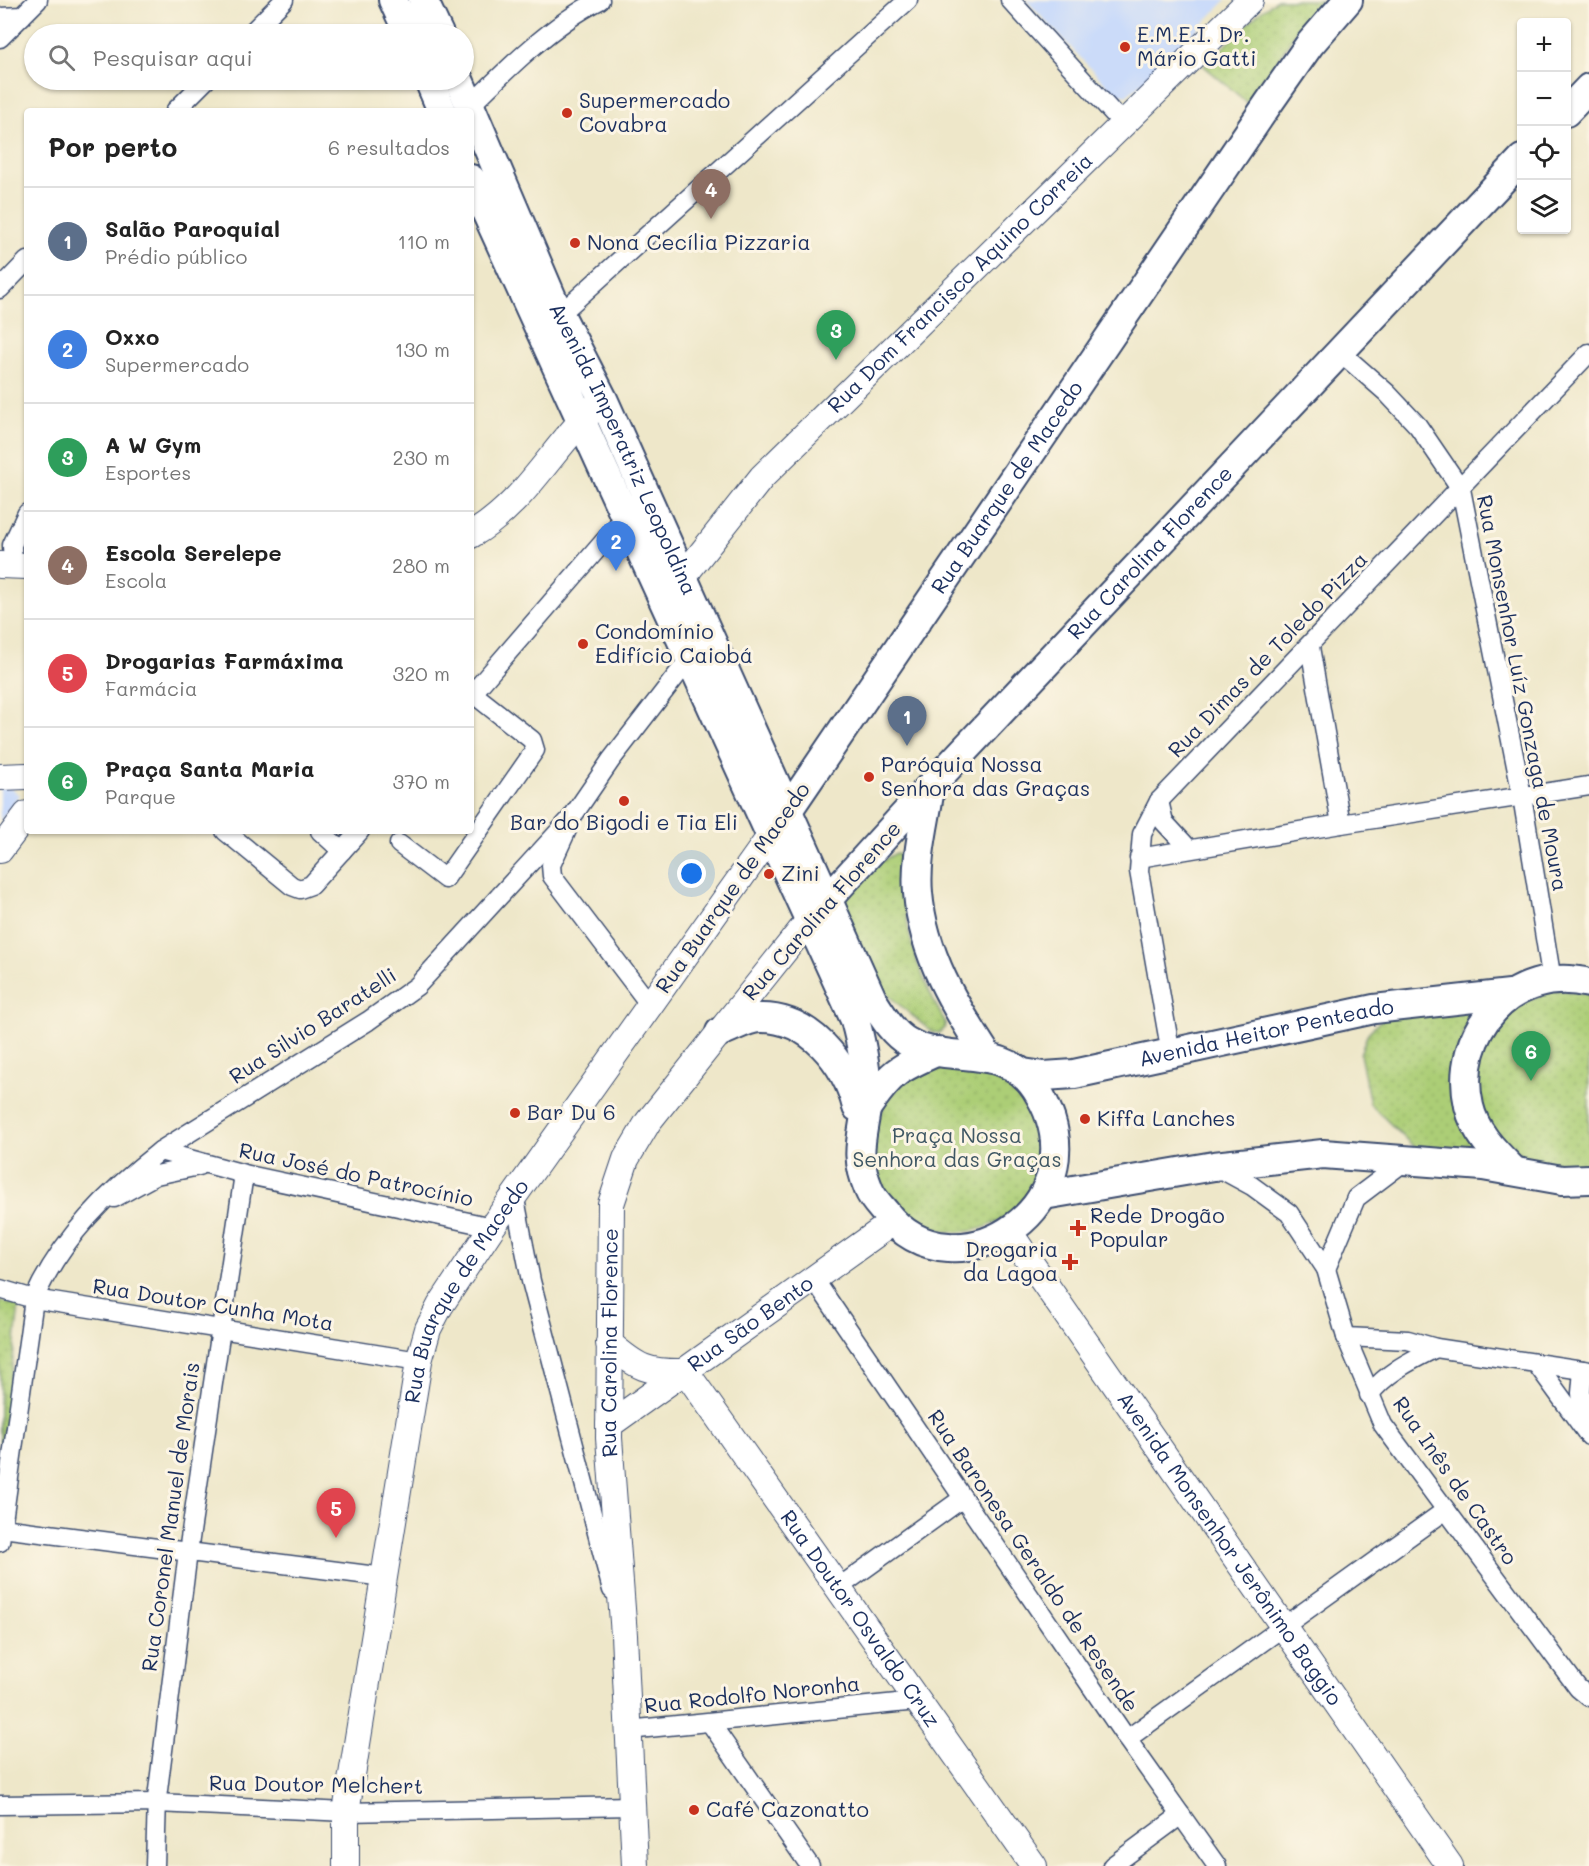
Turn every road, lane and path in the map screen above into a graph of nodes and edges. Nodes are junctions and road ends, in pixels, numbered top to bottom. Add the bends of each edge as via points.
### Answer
1 (38, 0) edge
2 (284, 0) edge
3 (393, 0) edge
4 (423, 0) edge
5 (600, 0) edge
6 (908, 0) edge
7 (1010, 0) edge
8 (1250, 0) edge
9 (1348, 0) edge
10 (22, 16) junction
11 (0, 17) edge
12 (260, 24) edge
13 (404, 24) edge
14 (434, 24) edge
15 (0, 38) edge
16 (1589, 88) edge
17 (196, 90) edge
18 (433, 90) edge
19 (464, 90) edge
20 (471, 105) junction
21 (1571, 107) edge
22 (178, 108) edge
23 (441, 108) edge
24 (472, 108) edge
25 (474, 112) edge
26 (1123, 124) junction
27 (1517, 163) edge
28 (475, 200) edge
29 (517, 218) junction
30 (24, 264) edge
31 (0, 289) edge
32 (559, 315) junction
33 (1339, 351) junction
34 (1589, 353) edge
35 (603, 399) junction
36 (582, 419) junction
37 (1461, 489) junction
38 (625, 516) junction
39 (24, 519) edge
40 (474, 533) edge
41 (13, 565) edge
42 (683, 576) junction
43 (664, 602) junction
44 (1310, 647) junction
45 (690, 658) junction
46 (474, 689) edge
47 (24, 776) edge
48 (0, 777) edge
49 (1589, 786) edge
50 (930, 788) junction
51 (1522, 796) junction
52 (1159, 801) junction
53 (572, 817) junction
54 (24, 818) edge
55 (779, 824) junction
56 (1341, 824) junction
57 (229, 834) edge
58 (323, 834) edge
59 (357, 834) edge
60 (399, 844) dead end
61 (1190, 849) junction
62 (0, 850) edge
63 (342, 851) junction
64 (1139, 858) junction
65 (818, 910) junction
66 (1552, 981) junction
67 (1589, 984) edge
68 (1510, 994) junction
69 (650, 1005) junction
70 (720, 1032) junction
71 (938, 1051) junction
72 (1171, 1054) junction
73 (988, 1057) junction
74 (1023, 1073) junction
75 (864, 1117) junction
76 (160, 1150) junction
77 (1405, 1161) junction
78 (210, 1166) junction
79 (1214, 1166) junction
80 (1513, 1170) junction
81 (244, 1174) junction
82 (1588, 1179) edge
83 (514, 1194) junction
84 (1044, 1195) junction
85 (91, 1213) junction
86 (893, 1222) junction
87 (492, 1227) junction
88 (1009, 1232) junction
89 (1326, 1269) junction
90 (814, 1279) junction
91 (0, 1289) edge
92 (34, 1299) junction
93 (219, 1328) junction
94 (1346, 1337) junction
95 (609, 1343) junction
96 (1436, 1348) junction
97 (419, 1361) junction
98 (1536, 1363) junction
99 (1586, 1370) edge
100 (686, 1372) junction
101 (1369, 1395) junction
102 (609, 1425) junction
103 (1587, 1433) edge
104 (963, 1498) junction
105 (1446, 1510) junction
106 (1, 1535) edge
107 (188, 1552) junction
108 (384, 1577) junction
109 (838, 1588) junction
110 (1283, 1628) junction
111 (624, 1635) junction
112 (1589, 1697) edge
113 (917, 1701) junction
114 (711, 1724) junction
115 (628, 1730) junction
116 (1127, 1739) junction
117 (157, 1803) junction
118 (0, 1805) edge
119 (631, 1806) junction
120 (346, 1812) junction
121 (1181, 1815) junction
122 (155, 1866) edge
123 (346, 1866) edge
124 (635, 1866) edge
125 (810, 1866) edge
126 (1034, 1866) edge
127 (1112, 1866) edge
128 (1217, 1866) edge
129 (1450, 1866) edge

1 - 10 street
2 - 12 street
3 - 13 main road
4 - 14 main road
5 - 20 street via 542,41
6 - 32 street
7 - 26 street
8 - 26 main road, Rua Dom Francisco Aquino Correia
9 - 55 main road, Rua Buarque de Macedo via 1274,95
10 - 11 street
10 - 15 street
16 - 21 main road
17 - 22 street
18 - 23 main road
19 - 20 main road, Avenida Imperatriz Leopoldina
20 - 24 main road, Avenida Imperatriz Leopoldina
25 - 29 main road, Avenida Imperatriz Leopoldina
26 - 42 main road, Rua Dom Francisco Aquino Correia via 762,477
27 - 33 main road, Rua Carolina Florence
28 - 29 main road
28 - 36 main road, Avenida Imperatriz Leopoldina
29 - 32 main road, Avenida Imperatriz Leopoldina
30 - 31 street
32 - 35 main road, Avenida Imperatriz Leopoldina
33 - 37 street, Rua Monsenhor Luíz Gonzaga de Moura via 1418,426
33 - 50 main road, Rua Carolina Florence
34 - 37 street, Rua Dimas de Toledo Pizza
35 - 36 main road
35 - 42 main road, Avenida Imperatriz Leopoldina
36 - 38 main road, Avenida Imperatriz Leopoldina
36 - 40 main road via 524,493
37 - 44 street, Rua Dimas de Toledo Pizza
37 - 51 street, Rua Monsenhor Luíz Gonzaga de Moura
38 - 43 main road, Avenida Imperatriz Leopoldina
38 - 46 street
39 - 41 street via 12,545
42 - 43 main road, Rua Dom Francisco Aquino Correia
42 - 55 main road, Avenida Imperatriz Leopoldina
43 - 45 main road, Avenida Imperatriz Leopoldina
44 - 52 street, Rua Dimas de Toledo Pizza
44 - 56 street
45 - 53 street, Rua Silvio Baratelli
45 - 55 main road, Avenida Imperatriz Leopoldina
46 - 60 street via 532,740 535,750 445,879
47 - 48 main road
49 - 51 street
50 - 65 main road, Rua Carolina Florence
50 - 73 main road via 919,857 918,893 926,935 940,976
51 - 56 street
51 - 66 street, Rua Monsenhor Luíz Gonzaga de Moura
52 - 61 street via 1164,822
52 - 64 street, Rua Dimas de Toledo Pizza via 1142,834
53 - 69 street via 551,865 552,876
53 - 76 street, Rua Silvio Baratelli via 417,986 368,1021
54 - 62 main road
55 - 65 main road, Avenida Imperatriz Leopoldina
55 - 69 main road, Rua Buarque de Macedo
56 - 61 street
57 - 63 street via 300,889 311,885
58 - 63 street
59 - 63 street
61 - 64 street
64 - 72 street, Rua Dimas de Toledo Pizza via 1140,884
65 - 70 main road, Rua Carolina Florence
65 - 71 main road, Avenida Imperatriz Leopoldina via 890,1026 908,1042
65 - 75 main road, Avenida Imperatriz Leopoldina via 862,1047
66 - 67 main road, Avenida Heitor Penteado
66 - 68 main road, Avenida Heitor Penteado
68 - 72 main road, Avenida Heitor Penteado via 1374,1009
68 - 80 main road via 1476,1035 1467,1059 1465,1084 1469,1108 1479,1131
69 - 83 main road, Rua Buarque de Macedo
70 - 75 main road via 759,1018 789,1023 821,1042 843,1069
70 - 95 main road, Rua Carolina Florence via 648,1122 626,1159 610,1204
71 - 73 main road
71 - 75 main road via 904,1066 887,1079
72 - 74 main road, Avenida Heitor Penteado via 1074,1074
73 - 74 main road
74 - 84 main road via 1037,1090 1053,1124 1054,1167
75 - 86 main road via 859,1141 861,1167 870,1192
76 - 78 street, Rua José do Patrocínio
76 - 85 street, Rua Silvio Baratelli
77 - 79 main road via 1323,1154
77 - 80 main road
77 - 89 street via 1356,1198
78 - 81 street, Rua José do Patrocínio
78 - 85 street, Rua José do Patrocínio via 156,1174
79 - 84 main road
79 - 89 street, Rua Inês de Castro via 1252,1186 1289,1213
80 - 82 main road via 1562,1180
81 - 87 street, Rua José do Patrocínio
81 - 93 street, Rua Coronel Manuel de Morais
83 - 87 main road, Rua Buarque de Macedo
83 - 111 street via 531,1281
84 - 88 main road via 1031,1214
85 - 92 street, Rua Silvio Baratelli via 45,1273
86 - 88 main road via 911,1235 952,1245 972,1246
86 - 90 main road, Rua São Bento
87 - 97 main road, Rua Buarque de Macedo via 440,1306 428,1329
88 - 110 main road, Avenida Monsenhor Jerônimo Baggio
89 - 94 street, Rua Inês de Castro
90 - 100 main road, Rua São Bento
90 - 104 street, Rua Baronesa Geraldo de Resende
91 - 92 street, Rua Doutor Cunha Mota
92 - 93 street, Rua Doutor Cunha Mota
92 - 106 street
93 - 97 street, Rua Doutor Cunha Mota
93 - 107 street, Rua Coronel Manuel de Morais
94 - 96 street via 1408,1340
94 - 101 street, Rua Inês de Castro
95 - 100 main road via 635,1365 660,1372
95 - 102 main road, Rua Carolina Florence
96 - 98 street
96 - 101 street via 1402,1365
97 - 108 main road, Rua Buarque de Macedo
98 - 99 street
98 - 103 street
99 - 103 street via 1581,1393
100 - 102 main road, Rua São Bento
100 - 109 main road, Rua Doutor Osvaldo Cruz
101 - 105 street, Rua Inês de Castro via 1383,1425
102 - 111 main road, Rua Carolina Florence
104 - 109 street
104 - 116 street, Rua Baronesa Geraldo de Resende
105 - 110 street
105 - 112 street, Rua Inês de Castro via 1578,1688
106 - 107 street
107 - 108 street
107 - 117 street, Rua Coronel Manuel de Morais
108 - 120 main road, Rua Buarque de Macedo
109 - 113 main road, Rua Doutor Osvaldo Cruz
110 - 116 street
110 - 129 main road, Avenida Monsenhor Jerônimo Baggio
111 - 115 main road, Rua Carolina Florence
113 - 114 street, Rua Rodolfo Noronha
113 - 126 main road, Rua Doutor Osvaldo Cruz
114 - 115 street, Rua Rodolfo Noronha
114 - 125 street
115 - 119 main road, Rua Carolina Florence
116 - 121 street, Rua Baronesa Geraldo de Resende
117 - 118 street, Rua Doutor Melchert
117 - 120 street, Rua Doutor Melchert
117 - 122 street, Rua Coronel Manuel de Morais
119 - 120 street, Rua Doutor Melchert
119 - 124 main road, Rua Carolina Florence
120 - 123 main road, Rua Buarque de Macedo
121 - 127 street
121 - 128 street, Rua Baronesa Geraldo de Resende

